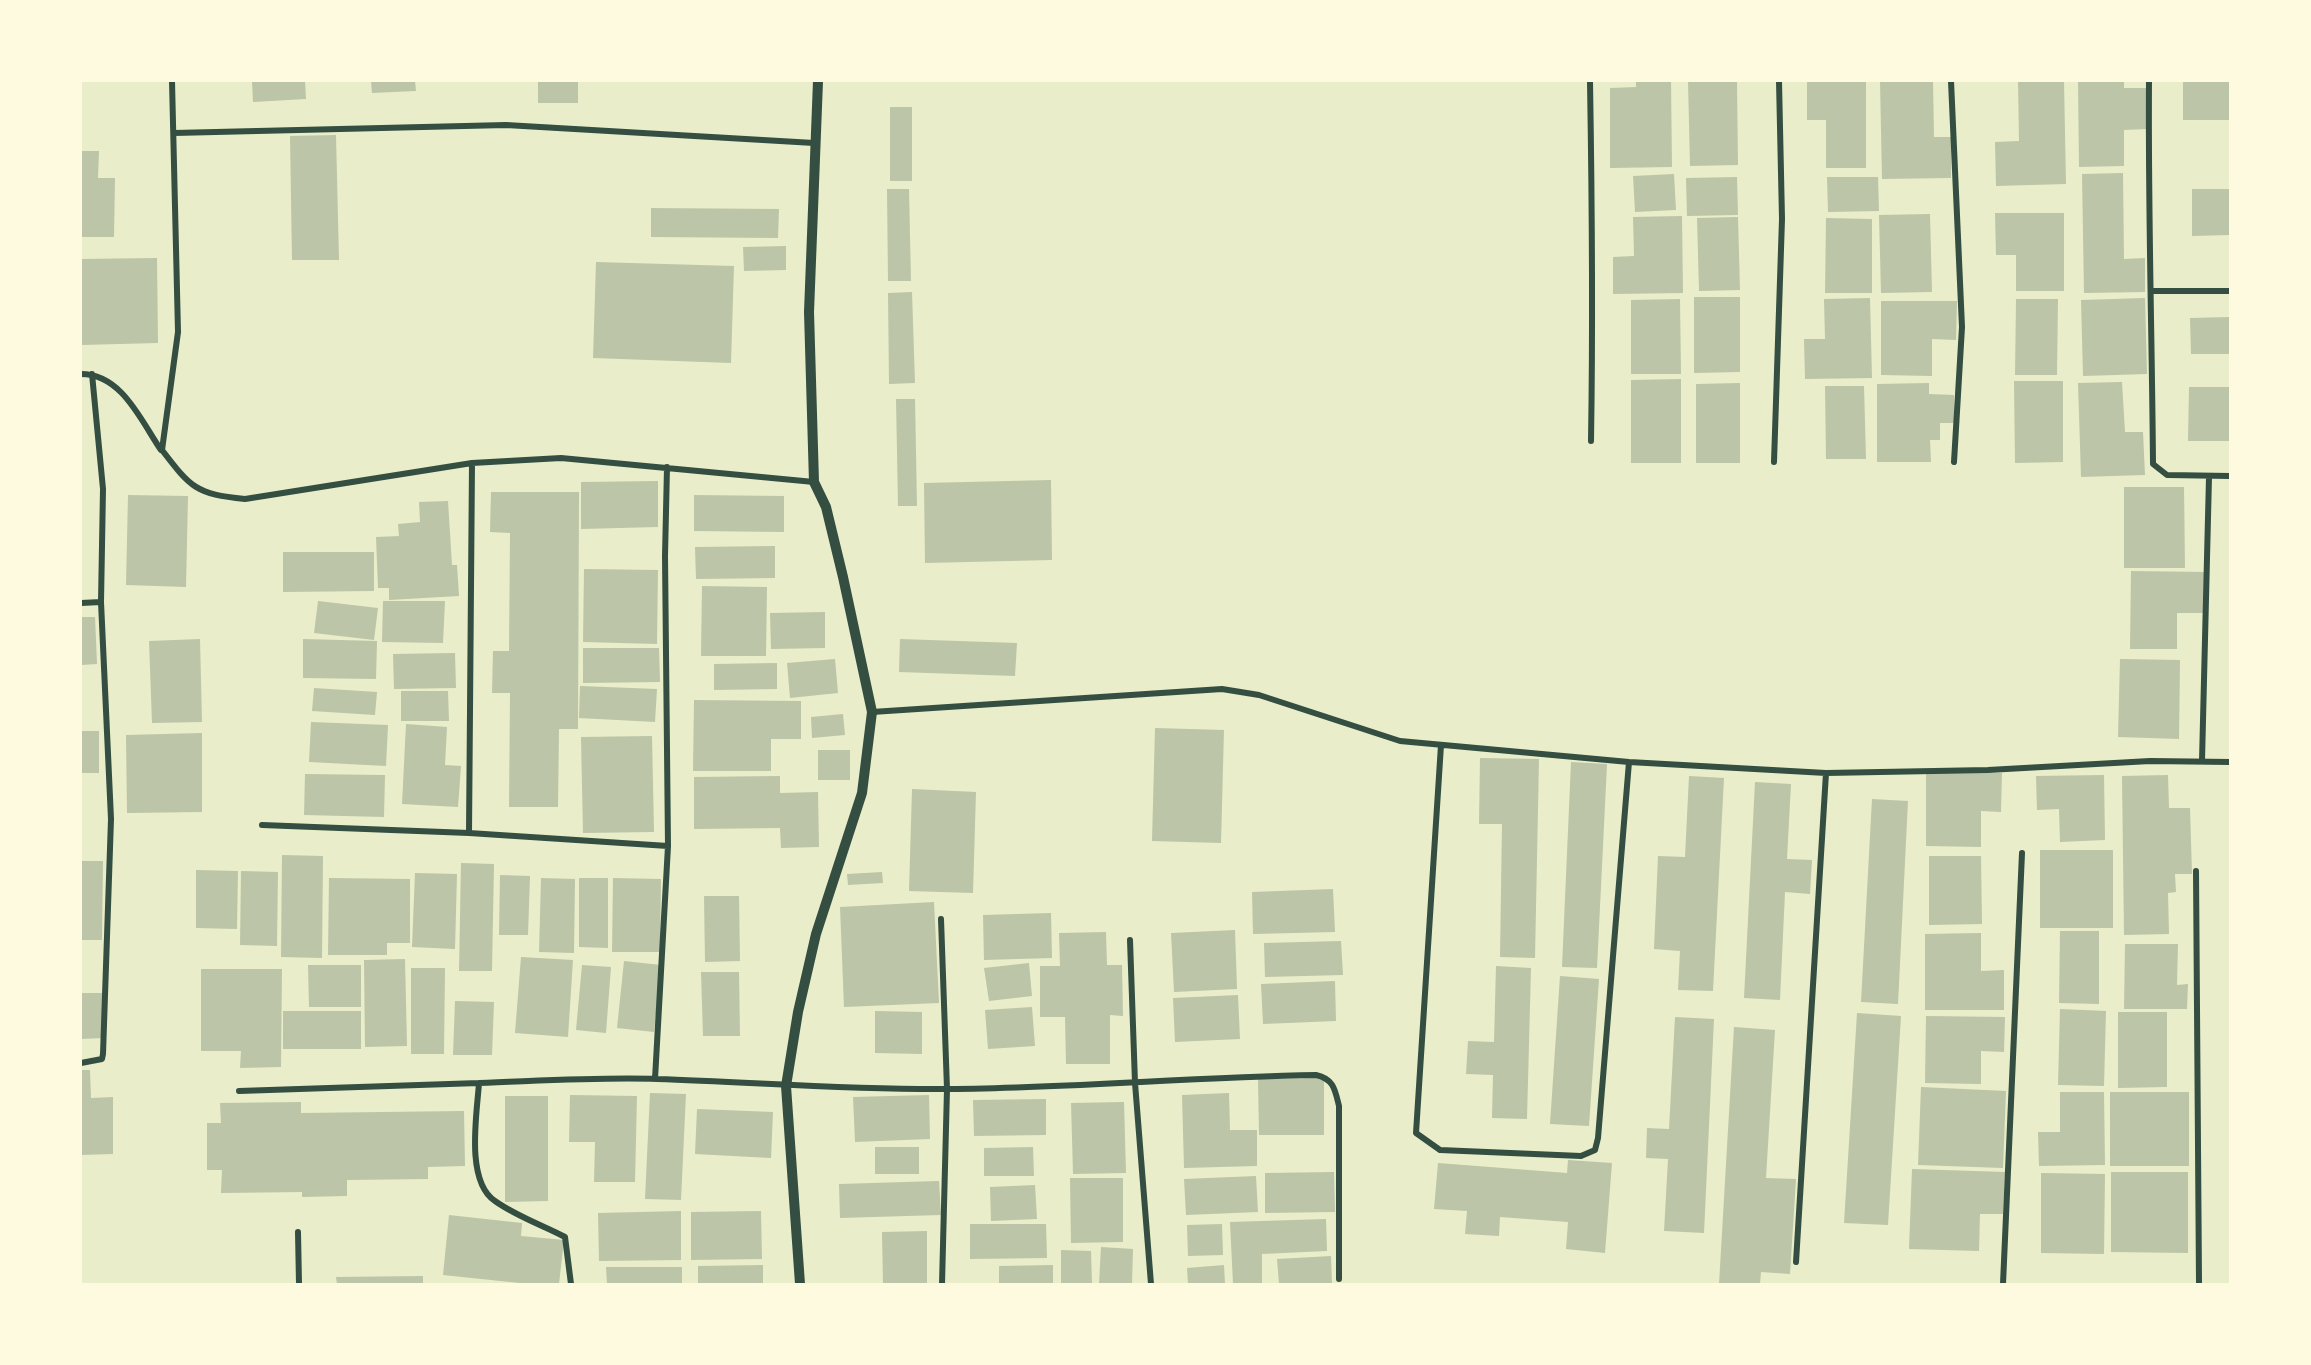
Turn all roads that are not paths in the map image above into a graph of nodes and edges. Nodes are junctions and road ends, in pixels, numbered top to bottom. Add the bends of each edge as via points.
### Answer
1 (172, 81) edge
2 (818, 81) edge
3 (1590, 81) edge
4 (1779, 81) edge
5 (1951, 81) edge
6 (2149, 81) edge
7 (174, 134) junction
8 (814, 143) junction
9 (2152, 291) junction
10 (2230, 291) edge
11 (81, 374) edge
12 (92, 374) junction
13 (1591, 441) dead end
14 (162, 450) junction
15 (1774, 462) dead end
16 (1954, 462) dead end
17 (472, 463) junction
18 (667, 467) junction
19 (2230, 476) edge
20 (2210, 477) junction
21 (814, 482) junction
22 (101, 602) junction
23 (81, 603) edge
24 (872, 712) junction
25 (1441, 745) junction
26 (2202, 761) junction
27 (1629, 762) junction
28 (2230, 762) edge
29 (1826, 773) junction
30 (262, 825) dead end
31 (469, 833) junction
32 (668, 846) junction
33 (2022, 853) dead end
34 (2196, 871) dead end
35 (941, 918) dead end
36 (1130, 940) dead end
37 (81, 1063) edge
38 (655, 1079) junction
39 (479, 1083) junction
40 (1135, 1083) junction
41 (786, 1086) junction
42 (947, 1089) junction
43 (239, 1091) dead end
44 (298, 1232) dead end
45 (1796, 1262) dead end
46 (1339, 1279) dead end
47 (299, 1284) edge
48 (571, 1284) edge
49 (800, 1284) edge
50 (942, 1284) edge
51 (1151, 1284) edge
52 (2003, 1284) edge
53 (2199, 1284) edge

1 - 7 street
2 - 8 street
3 - 13 street via 1594,249
4 - 15 street via 1782,219
5 - 16 street via 1962,327
6 - 9 street
7 - 8 street via 506,125
7 - 14 street via 178,332
8 - 21 street via 809,312
9 - 10 street
9 - 20 street via 2153,464 2167,475
11 - 12 street
12 - 14 street via 119,388
12 - 22 street via 102,489
14 - 17 street via 191,486 212,496 245,499
17 - 18 street via 561,458
17 - 31 street
18 - 21 street
18 - 32 street
19 - 20 street
20 - 26 street
21 - 24 street via 826,507
22 - 23 street
22 - 37 street via 111,819 103,1054 96,1062
24 - 25 street via 1222,689 1270,698 1400,741
24 - 41 street via 862,794 816,934
25 - 27 street
25 - 27 street via 1416,1133 1440,1150 1581,1156 1595,1150
26 - 28 street
26 - 29 street
27 - 29 street
29 - 45 street
30 - 31 street
31 - 32 street
32 - 38 street
33 - 52 street
34 - 53 street
35 - 42 street
36 - 40 street
38 - 39 street
38 - 41 street
39 - 43 street
39 - 48 street via 475,1152 480,1180 493,1200 565,1237
40 - 42 street
40 - 46 street via 1234,1077 1326,1078 1334,1086 1339,1106
40 - 51 street
41 - 42 street
41 - 49 street
42 - 50 street
44 - 47 street

